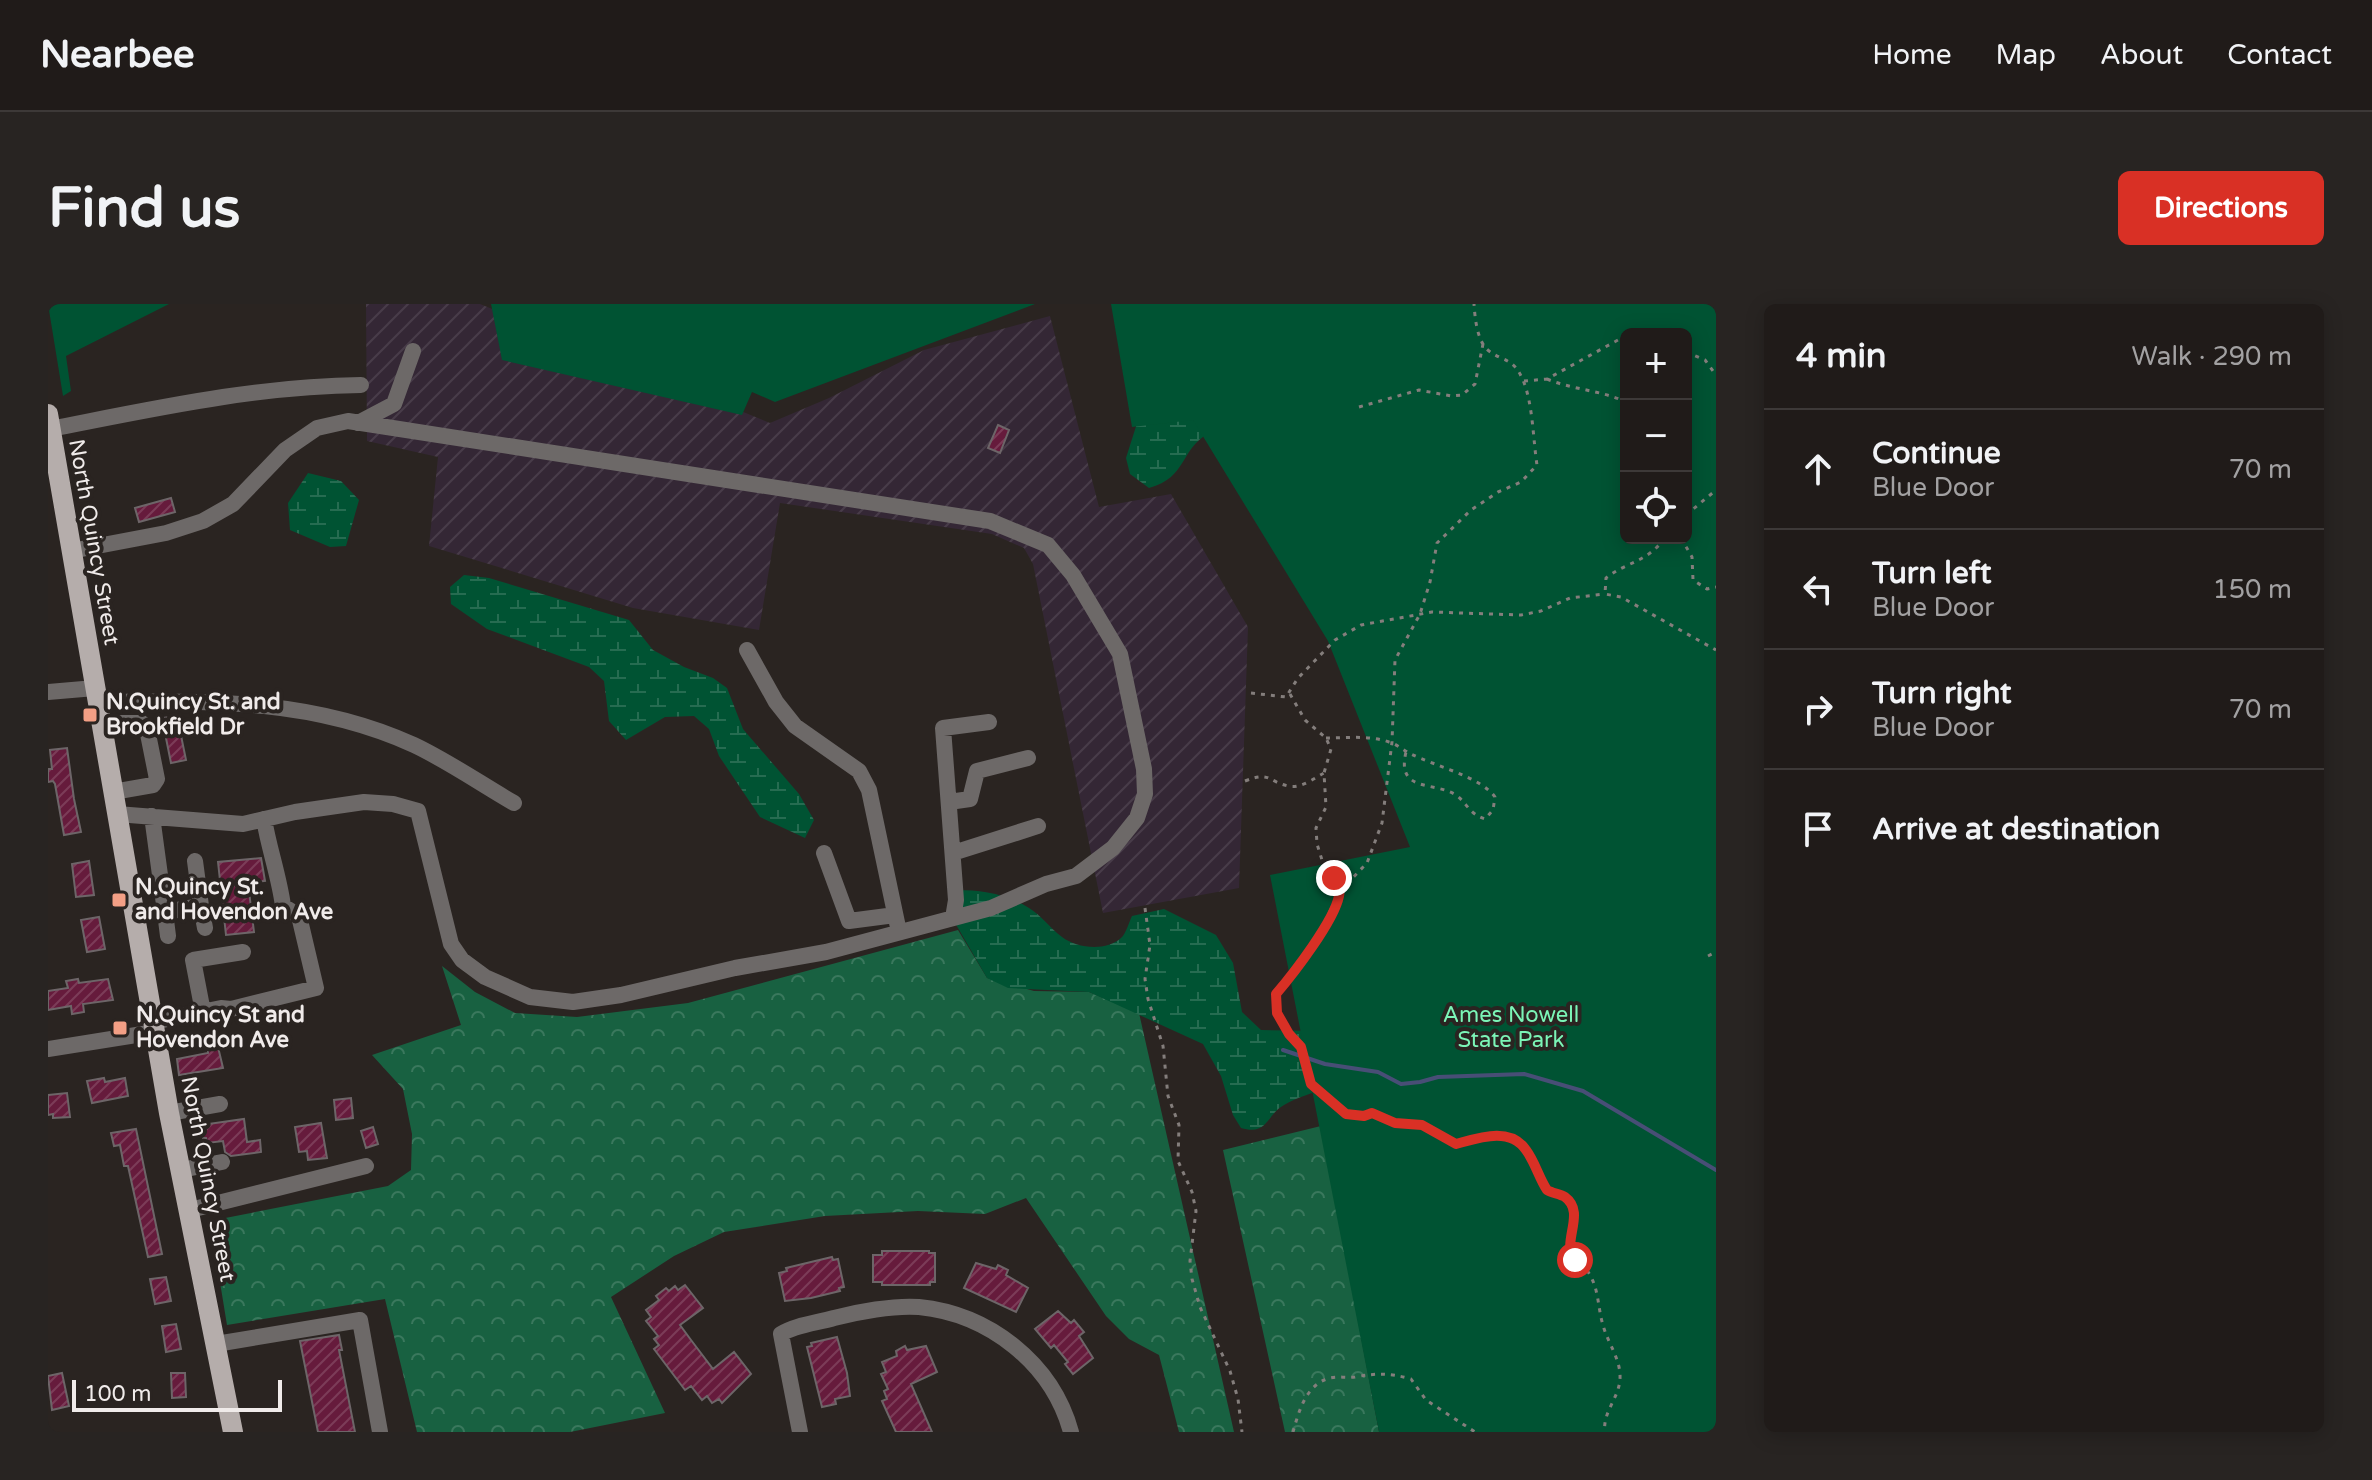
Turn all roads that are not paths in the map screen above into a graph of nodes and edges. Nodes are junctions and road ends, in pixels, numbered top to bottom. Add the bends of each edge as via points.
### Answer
1 (413, 351) dead end
2 (361, 385) dead end
3 (49, 422) edge
4 (358, 423) junction
5 (54, 492) edge
6 (71, 551) junction
7 (747, 650) dead end
8 (48, 692) edge
9 (96, 695) junction
10 (989, 722) dead end
11 (101, 723) junction
12 (1028, 758) dead end
13 (113, 792) junction
14 (949, 802) junction
15 (514, 803) dead end
16 (117, 814) junction
17 (152, 816) junction
18 (264, 819) junction
19 (1038, 826) dead end
20 (824, 853) dead end
21 (953, 853) junction
22 (195, 861) dead end
23 (201, 906) junction
24 (165, 912) junction
25 (134, 914) junction
26 (953, 918) junction
27 (897, 924) junction
28 (205, 928) dead end
29 (168, 936) dead end
30 (243, 952) dead end
31 (203, 1012) junction
32 (154, 1027) junction
33 (48, 1049) edge
34 (220, 1104) dead end
35 (169, 1113) junction
36 (222, 1162) dead end
37 (366, 1166) dead end
38 (181, 1170) junction
39 (190, 1210) junction
40 (216, 1344) junction
41 (233, 1432) edge
42 (380, 1432) edge
43 (800, 1432) edge
44 (1071, 1432) edge

1 - 4 street via 394,404
2 - 3 street via 292,388
3 - 5 main road, North Quincy Street
4 - 6 street via 317,428 285,450 233,504 203,521
4 - 26 street via 990,521 1048,545 1073,575 1120,654 1145,794 1137,818 1113,848 1076,876
5 - 6 main road, North Quincy Street
6 - 9 main road, North Quincy Street
7 - 27 street via 795,726 859,771 869,790
8 - 9 street
9 - 11 main road, North Quincy Street
9 - 15 street via 280,706 355,723 415,746
10 - 14 street via 943,728
11 - 13 main road, North Quincy Street
11 - 13 street via 142,723 157,779 153,785
12 - 14 street via 977,771 970,799
13 - 16 main road, North Quincy Street
14 - 21 street
16 - 17 street
16 - 25 main road, North Quincy Street
17 - 18 street via 243,824
17 - 24 street
18 - 27 street via 364,802 418,811 451,944 485,977 530,997 573,1002 621,995 826,952
18 - 31 street via 283,906 299,916 316,988
19 - 21 street
20 - 27 street via 849,921
21 - 26 street
22 - 23 street
23 - 24 street
23 - 28 street
24 - 25 street
24 - 29 street
25 - 32 main road, North Quincy Street
26 - 27 street
30 - 31 street via 193,960
31 - 32 street
32 - 33 street
32 - 35 main road, North Quincy Street
34 - 35 street
35 - 38 main road, North Quincy Street
36 - 38 street
37 - 39 street
38 - 39 main road, North Quincy Street
39 - 40 main road, North Quincy Street
40 - 41 main road, North Quincy Street
40 - 42 street via 360,1320
43 - 44 street via 781,1334 853,1313 917,1307 980,1323 1009,1342 1031,1360 1055,1393

